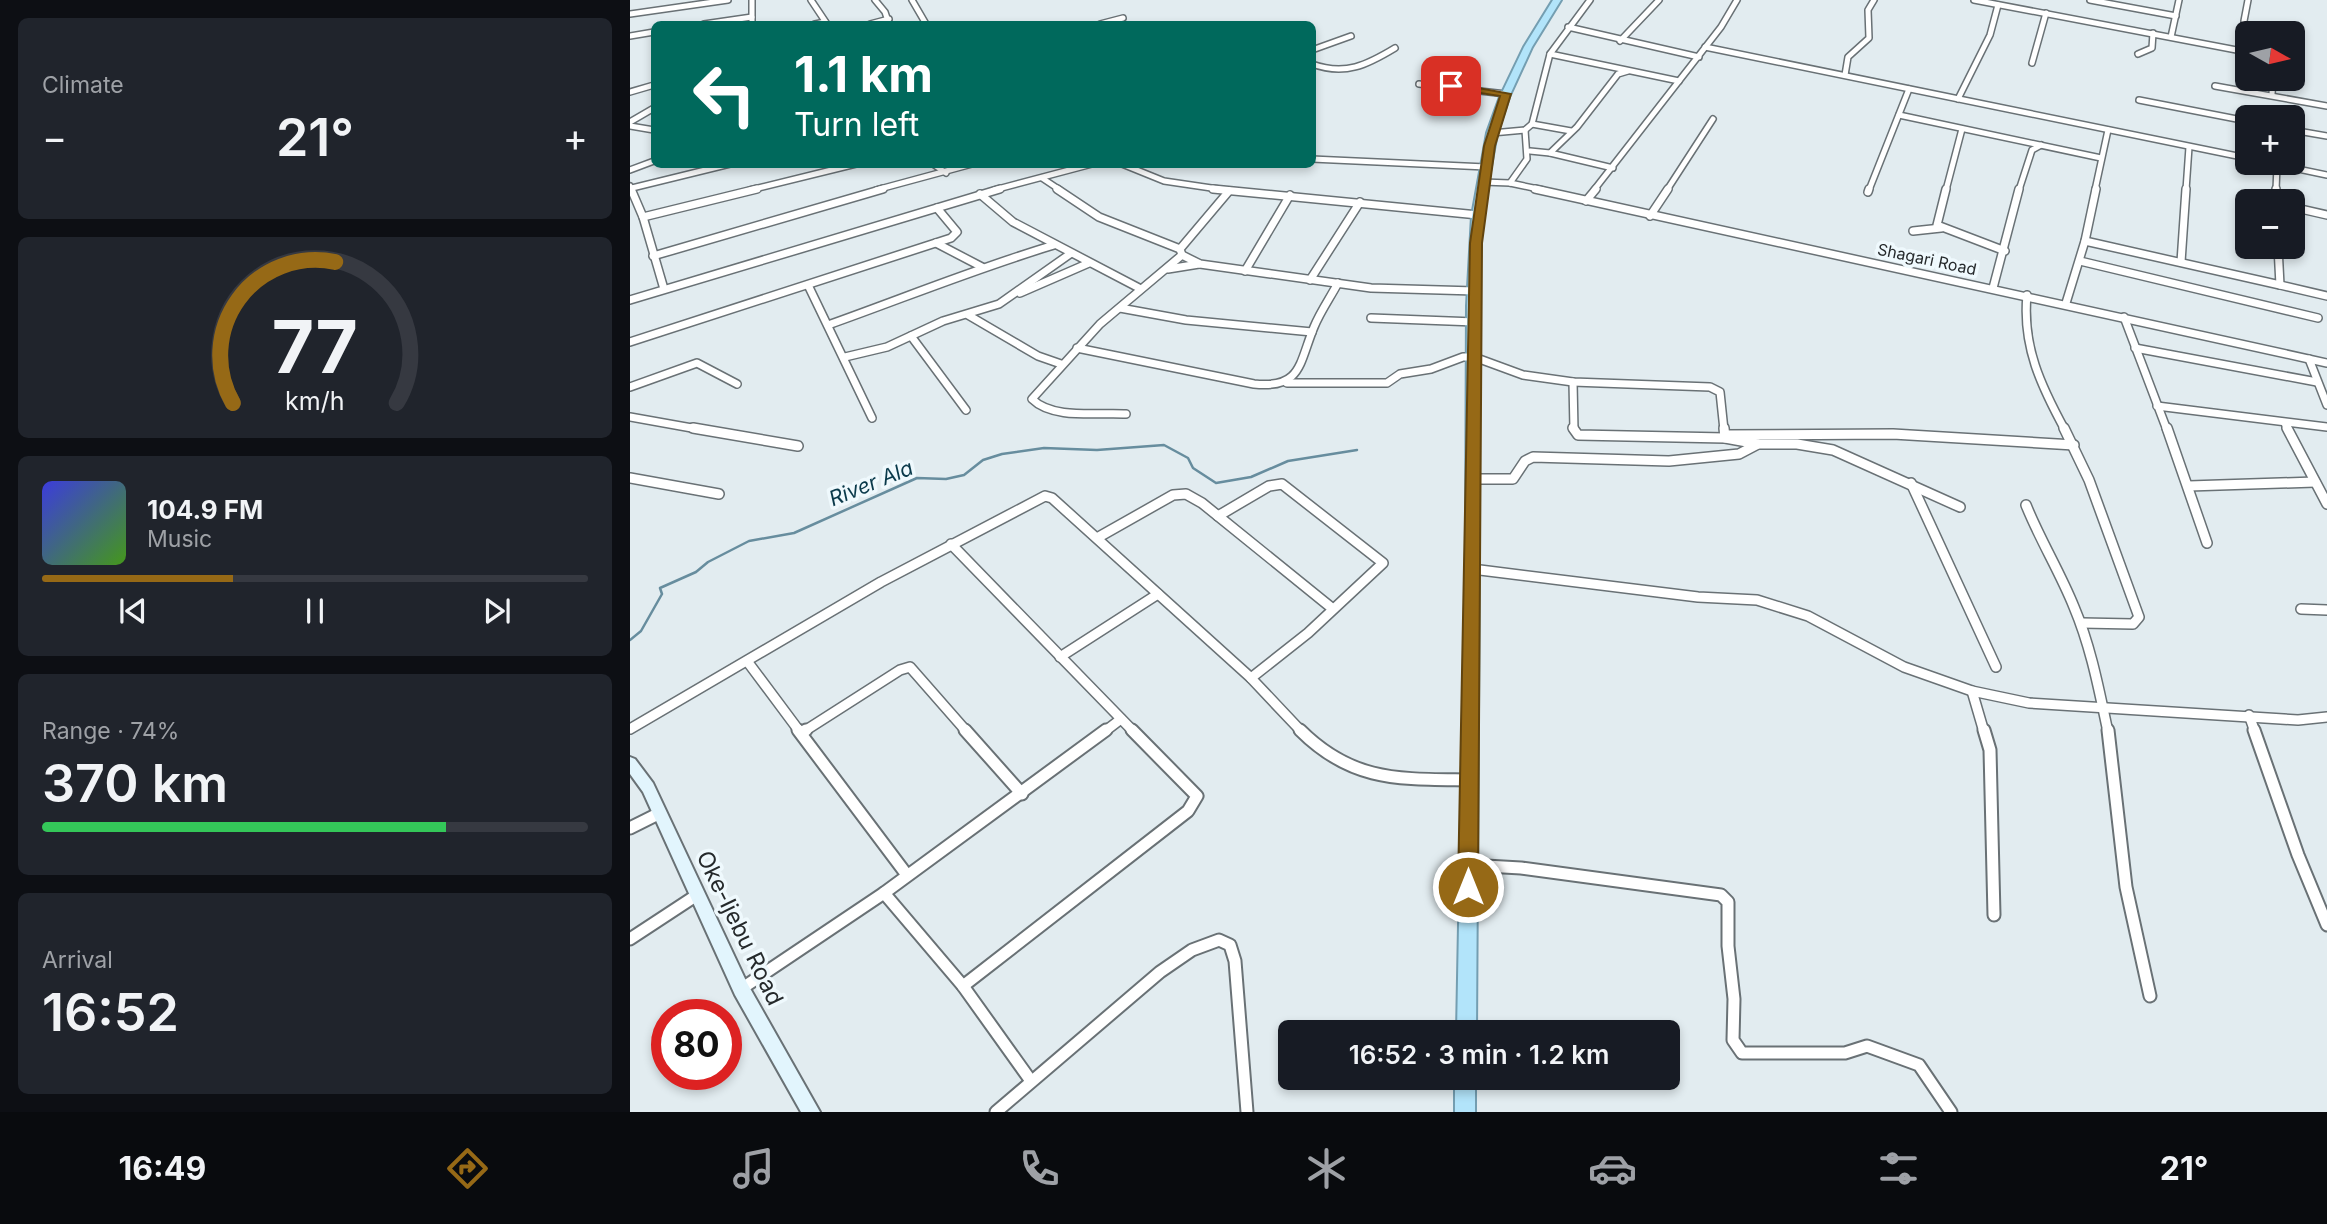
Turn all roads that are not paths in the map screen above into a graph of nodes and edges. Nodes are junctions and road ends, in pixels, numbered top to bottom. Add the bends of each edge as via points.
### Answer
1 (728, 0) edge
2 (752, 0) edge
3 (811, 0) edge
4 (875, 0) edge
5 (912, 0) edge
6 (1557, 0) edge
7 (1590, 0) edge
8 (1658, 0) edge
9 (1737, 0) edge
10 (1874, 0) edge
11 (1975, 0) edge
12 (2090, 0) edge
13 (2179, 0) edge
14 (2248, 0) edge
15 (2116, 2) edge
16 (1998, 5) junction
17 (2046, 13) junction
18 (630, 14) edge
19 (2176, 16) junction
20 (752, 17) junction
21 (1123, 18) dead end
22 (725, 21) edge
23 (752, 21) edge
24 (825, 21) edge
25 (888, 21) edge
26 (924, 21) edge
27 (1113, 21) edge
28 (2244, 21) edge
29 (1568, 27) junction
30 (651, 32) edge
31 (2153, 33) junction
32 (630, 36) edge
33 (1351, 36) dead end
34 (2171, 37) junction
35 (1620, 41) junction
36 (1705, 47) junction
37 (1395, 48) dead end
38 (1316, 49) edge
39 (2235, 50) edge
40 (1550, 54) junction
41 (2138, 54) dead end
42 (1699, 57) junction
43 (2032, 63) dead end
44 (1316, 66) edge
45 (1612, 67) junction
46 (1628, 71) junction
47 (1618, 74) junction
48 (1845, 75) junction
49 (1679, 82) junction
50 (1419, 84) dead end
51 (2215, 86) dead end
52 (651, 87) edge
53 (1909, 89) junction
54 (2272, 91) edge
55 (630, 92) edge
56 (1506, 94) junction
57 (2272, 94) junction
58 (1958, 99) junction
59 (2139, 100) dead end
60 (2327, 106) edge
61 (651, 110) edge
62 (1899, 115) junction
63 (1713, 119) dead end
64 (2235, 119) edge
65 (630, 124) edge
66 (1532, 124) junction
67 (651, 129) edge
68 (1525, 130) junction
69 (1962, 130) junction
70 (1571, 131) junction
71 (2108, 131) junction
72 (2305, 132) edge
73 (1492, 133) junction
74 (2327, 136) edge
75 (2025, 142) junction
76 (2041, 145) junction
77 (2189, 146) junction
78 (2032, 150) junction
79 (1530, 151) junction
80 (1550, 153) junction
81 (2235, 156) edge
82 (2101, 158) junction
83 (1316, 159) edge
84 (651, 162) edge
85 (1486, 167) junction
86 (713, 168) edge
87 (840, 168) edge
88 (939, 168) edge
89 (960, 168) edge
90 (1078, 168) edge
91 (1132, 168) edge
92 (1613, 168) junction
93 (630, 170) edge
94 (2305, 171) edge
95 (946, 173) junction
96 (2327, 175) edge
97 (1042, 178) junction
98 (1483, 183) junction
99 (1510, 183) junction
100 (631, 187) edge
101 (1229, 191) junction
102 (1868, 192) dead end
103 (980, 194) junction
104 (1290, 195) junction
105 (1586, 201) junction
106 (1360, 202) junction
107 (937, 208) junction
108 (2305, 211) edge
109 (1478, 215) junction
110 (2327, 215) edge
111 (1650, 216) junction
112 (643, 217) junction
113 (1941, 228) junction
114 (1913, 231) dead end
115 (2085, 240) junction
116 (936, 243) junction
117 (1054, 245) junction
118 (2005, 251) junction
119 (1181, 252) junction
120 (1070, 254) junction
121 (653, 256) junction
122 (2279, 259) edge
123 (2080, 261) junction
124 (2181, 262) junction
125 (1089, 263) junction
126 (1200, 264) junction
127 (982, 267) junction
128 (1166, 270) junction
129 (1245, 271) junction
130 (1310, 279) junction
131 (1338, 282) junction
132 (808, 285) junction
133 (2280, 285) junction
134 (1139, 288) junction
135 (1993, 288) junction
136 (664, 289) junction
137 (1475, 291) junction
138 (1016, 295) junction
139 (2028, 295) junction
140 (2327, 296) edge
141 (630, 300) edge
142 (2066, 303) junction
143 (1120, 308) junction
144 (968, 315) junction
145 (2124, 317) junction
146 (2318, 317) dead end
147 (1371, 318) dead end
148 (1475, 322) junction
149 (828, 326) junction
150 (1312, 332) junction
151 (911, 336) junction
152 (630, 342) edge
153 (1077, 348) junction
154 (2135, 348) junction
155 (845, 357) junction
156 (1474, 358) junction
157 (2309, 359) junction
158 (2327, 363) edge
159 (1060, 365) junction
160 (1573, 382) junction
161 (2317, 382) junction
162 (1287, 383) junction
163 (737, 384) dead end
164 (630, 387) edge
165 (2327, 405) edge
166 (2157, 406) junction
167 (966, 410) dead end
168 (1126, 414) dead end
169 (630, 417) edge
170 (872, 418) dead end
171 (2285, 423) junction
172 (2327, 427) edge
173 (1725, 437) junction
174 (1758, 444) junction
175 (2074, 445) junction
176 (798, 446) dead end
177 (631, 479) edge
178 (1474, 479) junction
179 (2315, 482) junction
180 (1911, 484) junction
181 (2189, 486) junction
182 (719, 495) dead end
183 (2327, 504) edge
184 (2026, 505) dead end
185 (1961, 507) dead end
186 (1218, 516) junction
187 (1097, 538) junction
188 (2207, 542) dead end
189 (951, 544) junction
190 (1472, 569) junction
191 (1158, 594) junction
192 (1333, 609) junction
193 (2301, 609) dead end
194 (2327, 610) edge
195 (2082, 623) junction
196 (1060, 657) junction
197 (747, 662) junction
198 (1996, 667) dead end
199 (1251, 678) junction
200 (1972, 691) junction
201 (2101, 706) junction
202 (2249, 715) junction
203 (2327, 717) edge
204 (1121, 719) junction
205 (630, 729) edge
206 (800, 733) junction
207 (630, 763) edge
208 (1468, 780) junction
209 (1022, 794) junction
210 (658, 814) junction
211 (630, 828) edge
212 (1468, 865) junction
213 (907, 874) junction
214 (884, 893) junction
215 (697, 895) junction
216 (1994, 915) dead end
217 (2325, 919) edge
218 (630, 939) edge
219 (963, 986) junction
220 (741, 989) junction
221 (2150, 996) dead end
222 (1466, 1020) edge
223 (1031, 1081) junction
224 (1465, 1090) edge
225 (811, 1112) edge
226 (996, 1112) edge
227 (1247, 1112) edge
228 (1465, 1112) edge
229 (1951, 1112) edge

1 - 18 street
2 - 20 street
3 - 24 street
4 - 25 street
5 - 26 street
6 - 56 highway via 1530,41
7 - 29 street
8 - 35 street
9 - 36 street
10 - 48 street via 1868,10 1869,38 1846,56
11 - 16 street
12 - 15 street
13 - 19 street
14 - 28 street
15 - 19 street
16 - 17 street
16 - 58 street via 1990,35
17 - 31 street
17 - 43 street
19 - 34 street
20 - 22 street
20 - 23 street
21 - 27 street
29 - 35 street
29 - 40 street
30 - 32 street
31 - 34 street
31 - 41 street via 2152,48
33 - 38 street
34 - 39 street
35 - 42 street
36 - 42 street
36 - 48 street
37 - 44 street via 1349,70 1331,72
40 - 45 street
40 - 66 street
42 - 49 street
45 - 46 street
45 - 47 street
46 - 47 street
46 - 49 street
47 - 70 street
48 - 53 street
49 - 92 street
50 - 56 street
51 - 57 street
52 - 55 street
53 - 58 street
53 - 62 street
54 - 57 street
56 - 73 highway
57 - 60 street
58 - 71 street
59 - 64 street
61 - 65 street
62 - 69 street
62 - 102 street
63 - 111 street
65 - 67 street
66 - 68 street
66 - 70 street
68 - 73 street
68 - 79 street
69 - 75 street
69 - 113 street via 1939,210 1937,225
70 - 80 street via 1568,140
71 - 77 street
71 - 82 street
72 - 74 street
73 - 85 highway
75 - 76 street
75 - 78 street
76 - 78 street
76 - 82 street
77 - 81 street
77 - 124 street
78 - 118 street
79 - 80 street
79 - 99 street
80 - 92 street
82 - 115 street
83 - 85 street
84 - 93 street
85 - 98 highway
86 - 100 street
87 - 112 street
88 - 95 street
89 - 95 street
90 - 97 street
91 - 101 street via 1164,181
92 - 105 street
94 - 96 street
95 - 121 street
97 - 103 street
97 - 119 street via 1099,217
98 - 99 street, Shagari Road
98 - 109 highway
99 - 105 street, Shagari Road
100 - 112 street
101 - 104 street
101 - 119 street
103 - 107 street
103 - 117 street via 1006,217
104 - 106 street
104 - 129 street
105 - 111 street, Shagari Road
106 - 109 street
106 - 130 street
107 - 116 street via 957,232
107 - 136 street
108 - 110 street
109 - 137 highway
111 - 135 street, Shagari Road
112 - 121 street
113 - 114 street
113 - 118 street
115 - 123 street
115 - 124 street
116 - 127 street
116 - 132 street
117 - 120 street
117 - 127 street
118 - 135 street
119 - 126 street
119 - 128 street
120 - 125 street
120 - 138 street
121 - 136 street
122 - 133 street
123 - 142 street
123 - 146 street
124 - 133 street
125 - 134 street
125 - 138 street
126 - 128 street
126 - 129 street
127 - 149 street
128 - 134 street
129 - 130 street
130 - 131 street
131 - 137 street via 1385,289
131 - 150 street
132 - 149 street
132 - 152 street
133 - 140 street
134 - 143 street
135 - 139 street, Shagari Road
136 - 141 street
137 - 148 highway
138 - 144 street
139 - 142 street, Shagari Road
139 - 175 street via 2029,347
142 - 145 street, Shagari Road
143 - 150 street via 1186,320
143 - 153 street
144 - 151 street
144 - 159 street
145 - 154 street
145 - 157 street, Shagari Road
147 - 148 street
148 - 156 highway
149 - 155 street
150 - 162 street via 1298,370
151 - 155 street
151 - 167 street
153 - 159 street
153 - 162 street via 1268,387
154 - 161 street
154 - 166 street
155 - 170 street
156 - 160 street via 1523,375
156 - 162 street via 1455,358 1431,369 1400,374 1387,383
156 - 178 highway
157 - 158 street, Shagari Road
157 - 161 street
159 - 168 street via 1033,396 1035,404 1069,412
160 - 173 street via 1716,388
160 - 173 street via 1572,426 1578,435
161 - 165 street
163 - 164 street via 697,363
166 - 171 street
166 - 181 street
169 - 176 street
171 - 172 street
171 - 179 street
173 - 174 street
173 - 175 street via 1893,434
174 - 178 street via 1739,454 1669,461 1533,457 1513,479
174 - 180 street via 1825,447
175 - 195 street via 2139,617 2133,624
177 - 182 street
178 - 190 highway
179 - 181 street
179 - 183 street
180 - 185 street
180 - 198 street
181 - 188 street
184 - 195 street via 2039,541
186 - 187 street via 1179,494
186 - 192 street
186 - 192 street via 1269,486 1282,484 1383,561
187 - 189 street via 1045,496
187 - 191 street
189 - 196 street
189 - 197 street
190 - 200 street via 1757,600 1808,616 1904,667
190 - 208 highway
191 - 196 street
191 - 199 street
192 - 199 street
193 - 194 street
195 - 201 street
196 - 204 street
197 - 205 street
197 - 206 street
199 - 208 street via 1341,763 1387,776
200 - 201 street via 2057,707
200 - 216 street via 1990,750
201 - 202 street
201 - 221 street via 2108,731 2126,887
202 - 203 street via 2298,720
202 - 217 street
204 - 209 street
204 - 219 street via 1195,791 1195,803
206 - 209 street via 910,667
206 - 213 street
207 - 210 main road, Oke-Ijebu Road via 648,788
208 - 212 highway
209 - 213 street
210 - 211 street
210 - 215 main road, Oke-Ijebu Road
212 - 222 highway
212 - 229 street via 1721,895 1728,902 1733,1040 1742,1053 1845,1053 1867,1046 1919,1065
213 - 214 street
214 - 219 street
214 - 220 street
215 - 218 street
215 - 220 main road, Oke-Ijebu Road
219 - 223 street
220 - 225 main road, Oke-Ijebu Road
223 - 226 street
223 - 227 street via 1185,953 1216,940 1226,941 1235,961
224 - 228 highway

